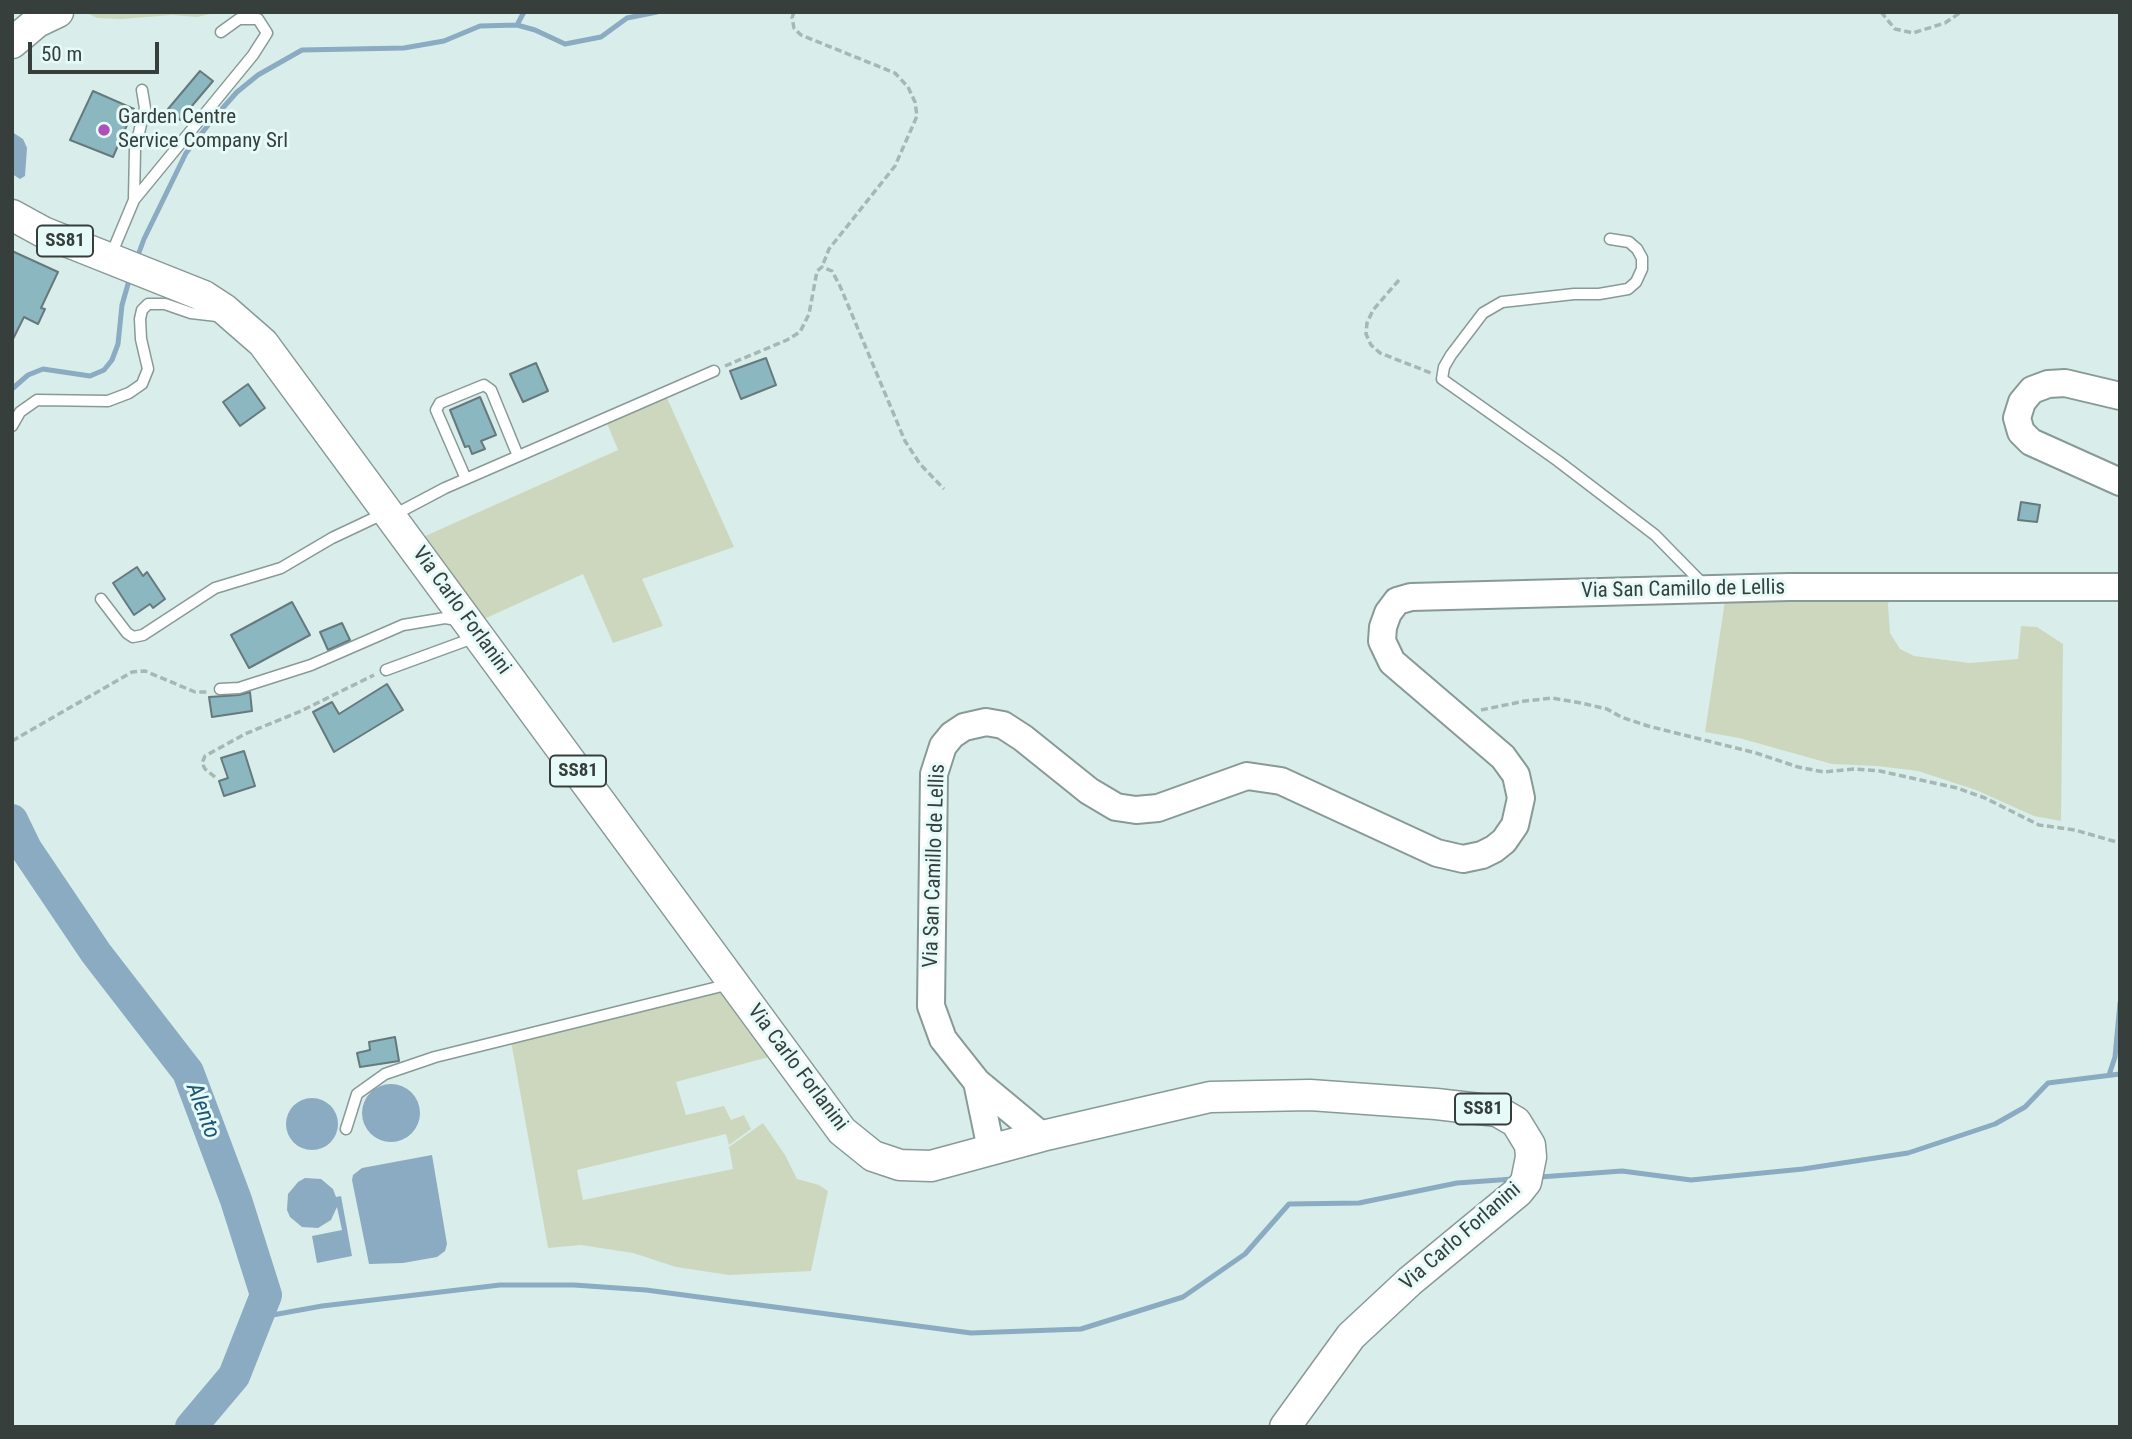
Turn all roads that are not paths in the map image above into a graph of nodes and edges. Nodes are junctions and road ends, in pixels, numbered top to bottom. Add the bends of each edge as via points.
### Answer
1 (58, 12) edge
2 (221, 32) dead end
3 (12, 43) edge
4 (142, 90) dead end
5 (134, 200) junction
6 (12, 215) edge
7 (1610, 239) dead end
8 (114, 261) junction
9 (234, 317) junction
10 (714, 371) road end
11 (2120, 396) edge
12 (12, 426) edge
13 (518, 456) junction
14 (466, 479) junction
15 (2120, 482) edge
16 (390, 514) junction
17 (2120, 587) edge
18 (1708, 589) junction
19 (101, 599) dead end
20 (474, 628) junction
21 (386, 670) road end
22 (220, 689) road end
23 (734, 983) junction
24 (977, 1082) junction
25 (346, 1129) dead end
26 (1042, 1136) junction
27 (991, 1149) junction
28 (1285, 1427) edge

1 - 3 main road
2 - 5 lane via 239,19 258,19 267,33
4 - 5 lane via 145,107 135,149
5 - 8 lane
6 - 8 main road, Via Carlo Forlanini / SS81
7 - 18 lane via 1629,242 1642,258 1643,269 1628,289 1502,302 1483,313 1451,355 1442,379 1655,535
8 - 9 main road, Via Carlo Forlanini / SS81 via 204,296
9 - 12 lane via 148,304 140,319 148,369 142,384 108,401 37,400 20,412
9 - 16 main road, Via Carlo Forlanini / SS81 via 279,362
10 - 13 lane
11 - 15 main road via 2066,383 2048,384 2032,390 2017,418 2021,432 2031,442
13 - 14 lane
13 - 14 lane via 491,390 484,385 440,403 436,410
14 - 16 lane
16 - 19 lane via 342,532 281,568 215,589 143,635 127,633
16 - 20 main road, Via Carlo Forlanini / SS81
17 - 18 main road, Via San Camillo de Lellis
18 - 24 main road, Via San Camillo de Lellis via 1397,601 1383,627 1382,641 1392,662 1503,757 1516,775 1521,798 1515,825 1504,841 1482,855 1463,859 1437,853 1280,780 1247,776 1158,808 1125,809 1100,799 1003,725 978,723 952,735 934,774 931,1006 943,1039
20 - 21 lane
20 - 22 lane via 445,618 403,625 311,665 239,688
20 - 23 main road, Via Carlo Forlanini / SS81
23 - 25 lane via 435,1057 385,1074 357,1094
23 - 27 main road, Via Carlo Forlanini / SS81 via 842,1131 873,1156 900,1165 930,1166
24 - 26 main road, Via San Camillo de Lellis
24 - 27 main road, Via San Camillo de Lellis
26 - 27 main road, Via Carlo Forlanini / SS81
26 - 28 main road, Via Carlo Forlanini / SS81 via 1210,1097 1310,1095 1436,1104 1497,1111 1516,1122 1530,1145 1526,1182 1351,1336

